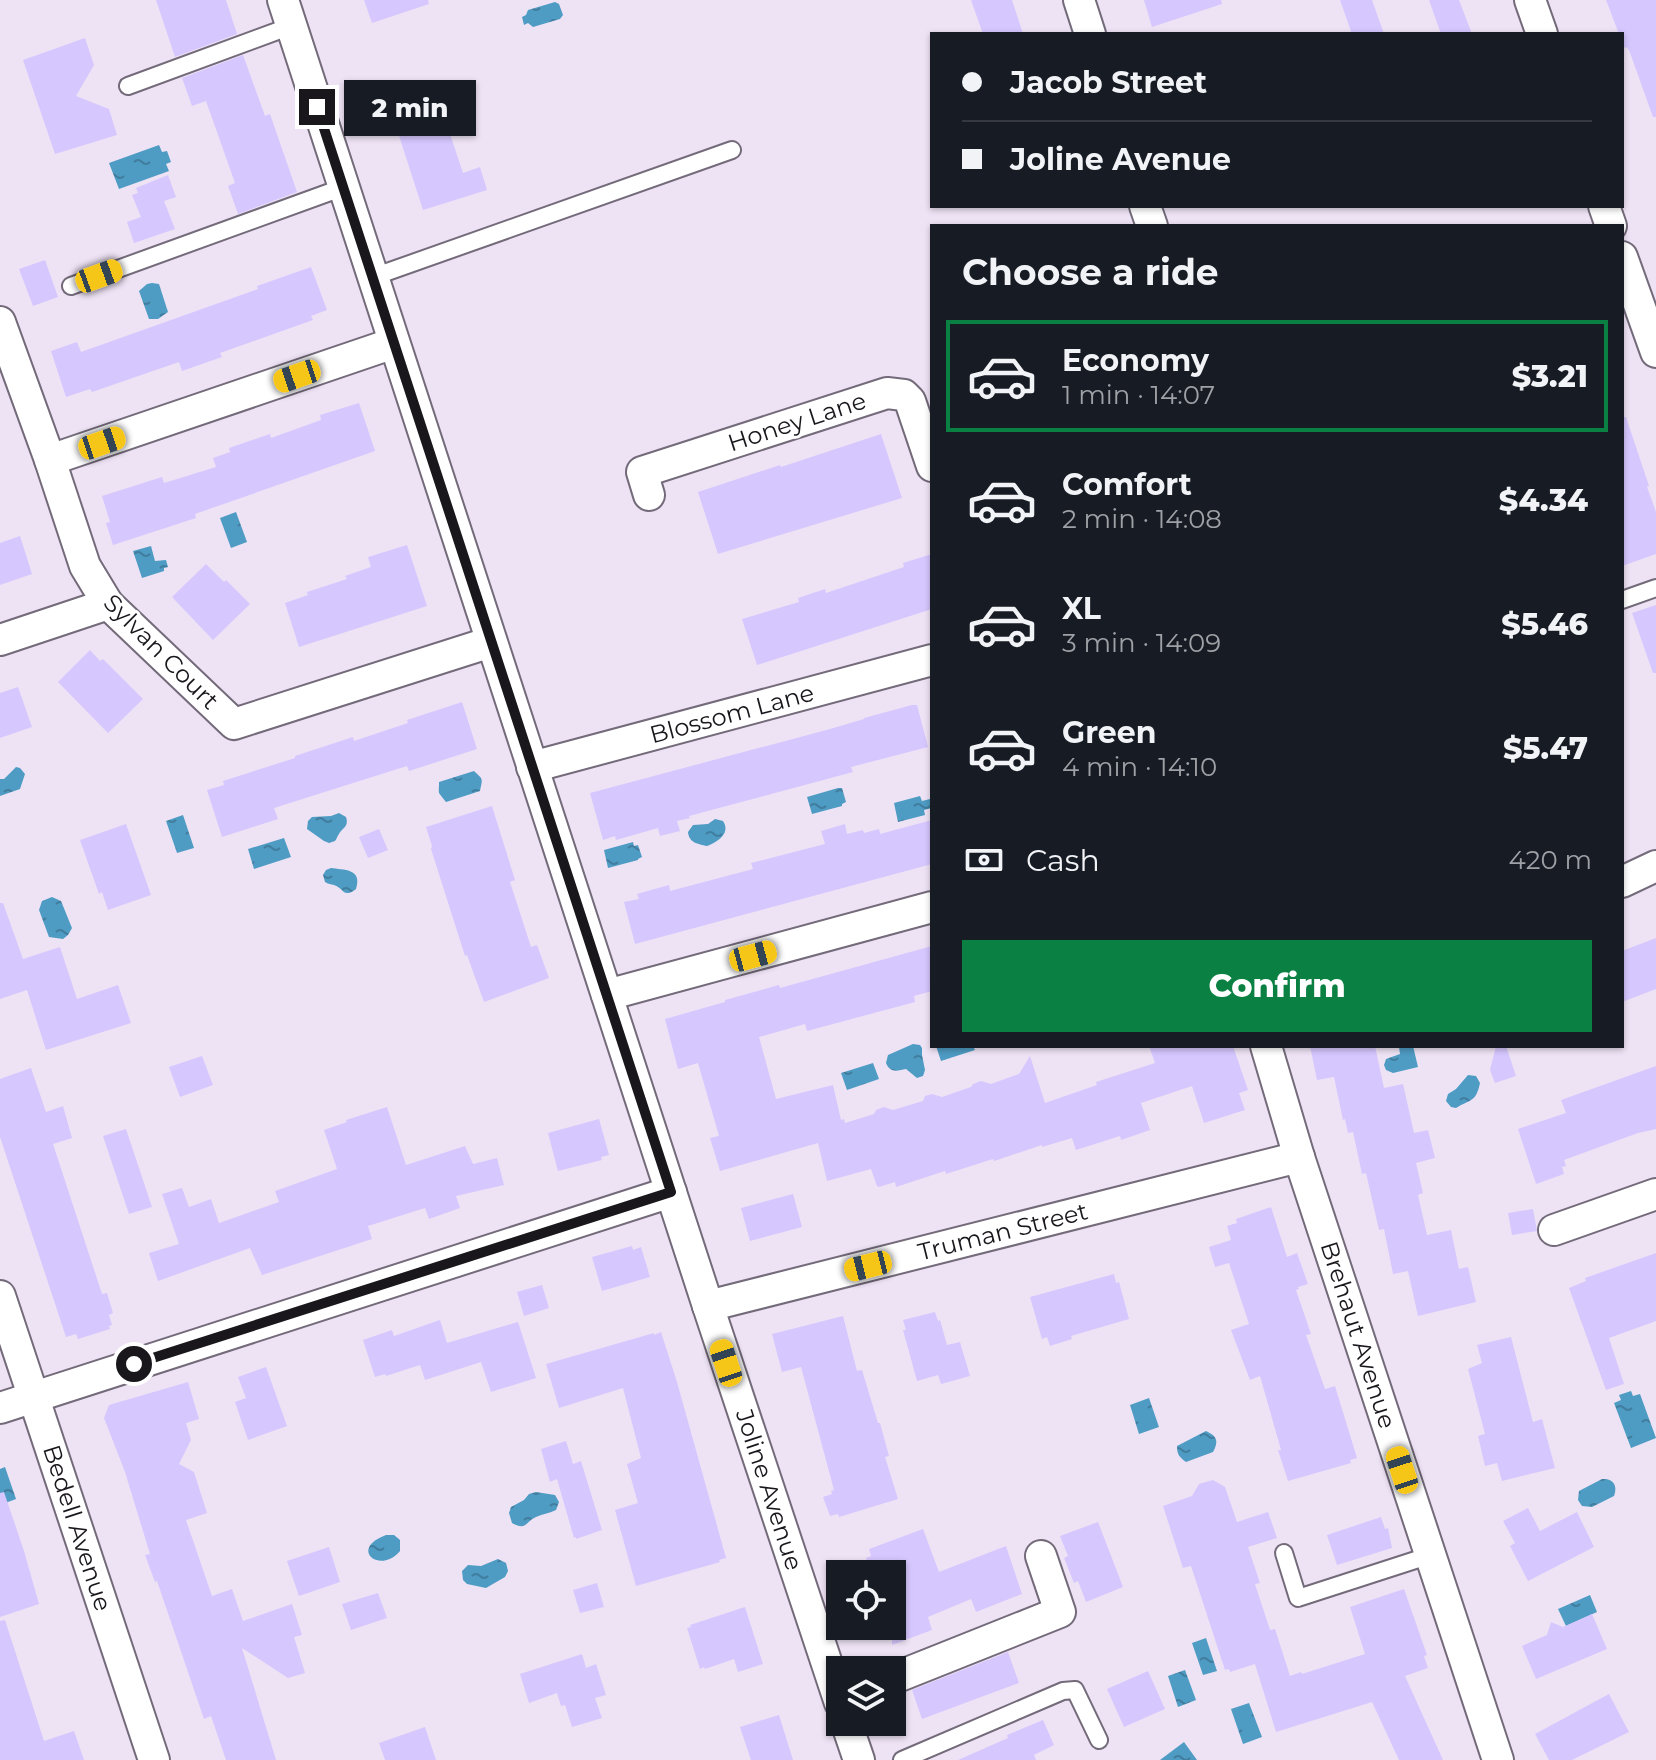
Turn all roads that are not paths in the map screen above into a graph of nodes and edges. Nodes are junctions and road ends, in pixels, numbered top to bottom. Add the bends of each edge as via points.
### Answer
1 (1079, 0) edge
2 (1530, 0) edge
3 (287, 13) edge
4 (1089, 32) edge
5 (1541, 32) edge
6 (128, 86) dead end
7 (732, 150) dead end
8 (344, 187) junction
9 (1624, 263) edge
10 (373, 277) junction
11 (71, 286) dead end
12 (0, 322) edge
13 (394, 343) junction
14 (1656, 352) edge
15 (50, 460) junction
16 (930, 460) edge
17 (649, 495) dead end
18 (1656, 588) edge
19 (1624, 599) edge
20 (108, 604) junction
21 (0, 640) edge
22 (491, 642) junction
23 (930, 661) edge
24 (532, 767) junction
25 (1656, 866) edge
26 (1624, 881) edge
27 (930, 908) edge
28 (607, 995) junction
29 (1267, 1048) edge
30 (1299, 1157) junction
31 (671, 1192) junction
32 (1656, 1194) edge
33 (1554, 1230) dead end
34 (0, 1296) edge
35 (708, 1306) junction
36 (33, 1397) junction
37 (0, 1408) edge
38 (1284, 1553) dead end
39 (1431, 1555) junction
40 (1041, 1556) dead end
41 (826, 1659) edge
42 (906, 1673) edge
43 (851, 1736) edge
44 (1099, 1740) dead end
45 (154, 1760) edge
46 (859, 1760) edge
47 (902, 1760) edge
48 (1498, 1760) edge

1 - 4 street
2 - 5 street
3 - 6 lane
3 - 8 street, Joline Avenue
7 - 10 lane
8 - 10 street, Joline Avenue
8 - 11 lane
9 - 14 street
10 - 13 street, Joline Avenue
12 - 15 street, Sylvan Court
13 - 15 street
13 - 22 street, Joline Avenue
15 - 20 street, Sylvan Court via 85,566
16 - 17 street, Honey Lane via 910,401 887,393 642,472
18 - 19 lane
20 - 21 street
20 - 22 street, Sylvan Court via 234,724
22 - 24 street, Joline Avenue
23 - 24 street, Blossom Lane
24 - 28 street, Joline Avenue
25 - 26 street
27 - 28 street
28 - 31 street, Joline Avenue
29 - 30 street, Brehaut Avenue
30 - 35 street, Truman Street
30 - 39 street, Brehaut Avenue
31 - 35 street, Joline Avenue
31 - 36 street
32 - 33 street
34 - 36 street, Bedell Avenue
35 - 41 street, Joline Avenue
36 - 37 street
36 - 45 street, Bedell Avenue
38 - 39 lane via 1298,1598
39 - 48 street, Brehaut Avenue
40 - 42 street via 1060,1612
43 - 46 street
44 - 47 lane via 1075,1690 1063,1691

